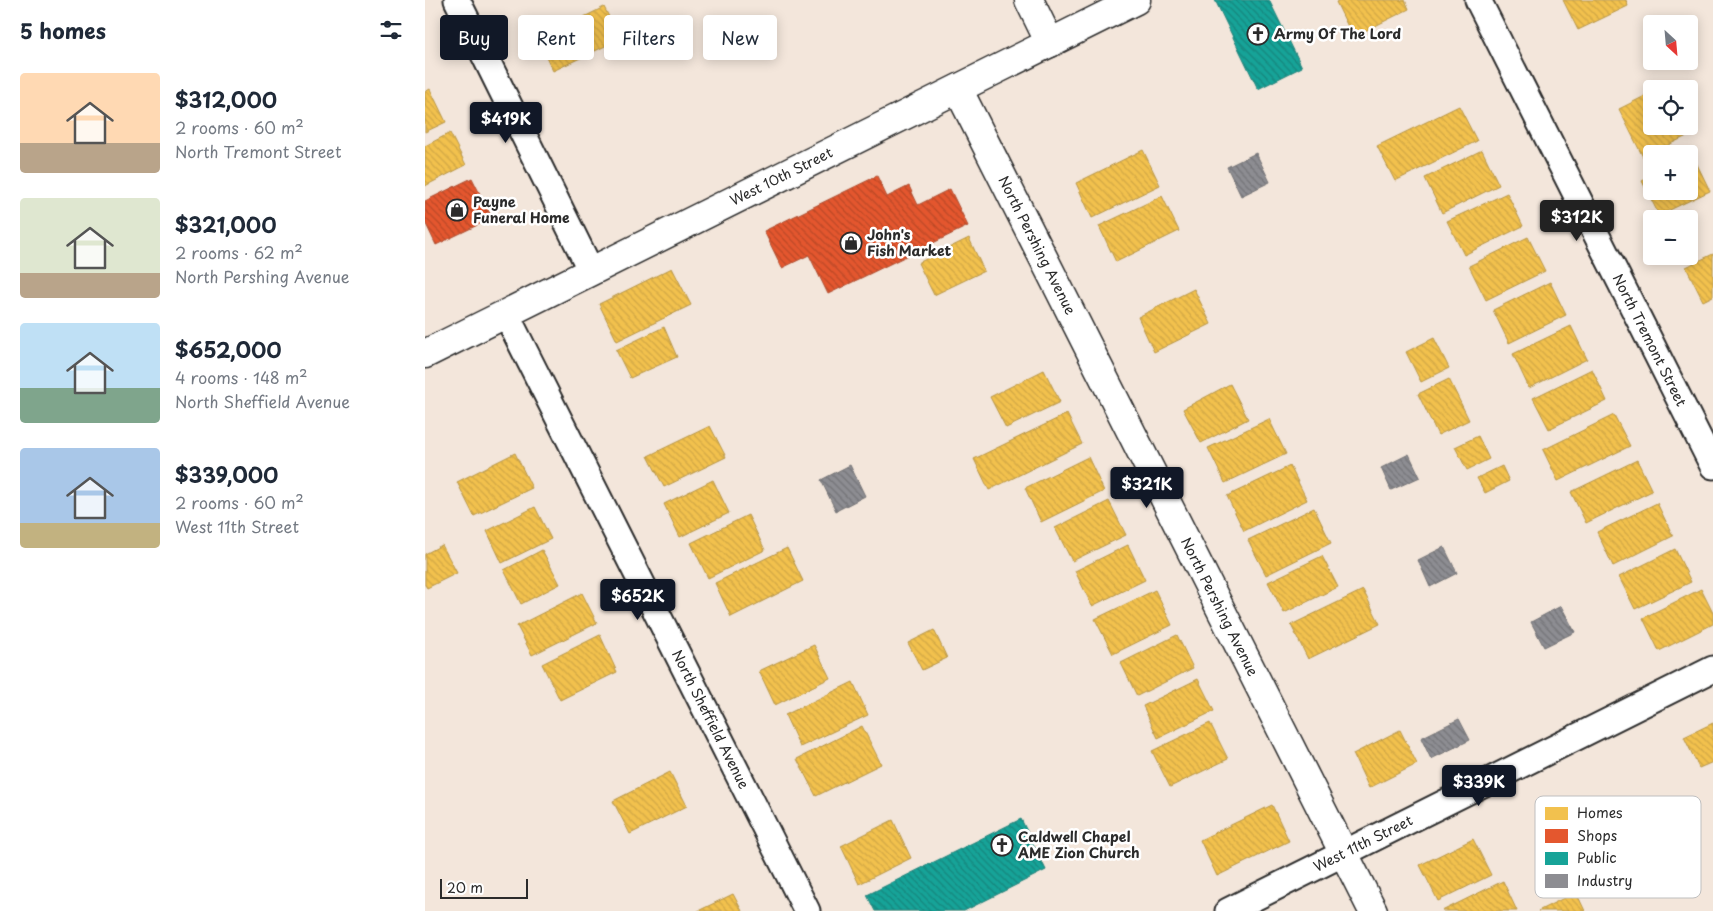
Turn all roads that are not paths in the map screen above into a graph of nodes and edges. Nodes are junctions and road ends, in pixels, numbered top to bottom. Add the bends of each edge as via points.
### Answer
1 (457, 0) edge
2 (1029, 0) edge
3 (1136, 0) edge
4 (1478, 0) edge
5 (1050, 43) junction
6 (958, 88) junction
7 (591, 271) junction
8 (506, 314) junction
9 (425, 354) edge
10 (1713, 466) edge
11 (1713, 669) edge
12 (1344, 853) junction
13 (807, 911) edge
14 (1228, 911) edge
15 (1373, 911) edge

1 - 7 street
2 - 5 street
3 - 5 street, West 10th Street
4 - 10 street, North Tremont Street
5 - 6 street, West 10th Street
6 - 7 street, West 10th Street
6 - 12 street, North Pershing Avenue
7 - 8 street, West 10th Street
8 - 9 street, West 10th Street
8 - 13 street, North Sheffield Avenue
11 - 12 street, West 11th Street
12 - 14 street, West 11th Street
12 - 15 street, North Pershing Avenue

